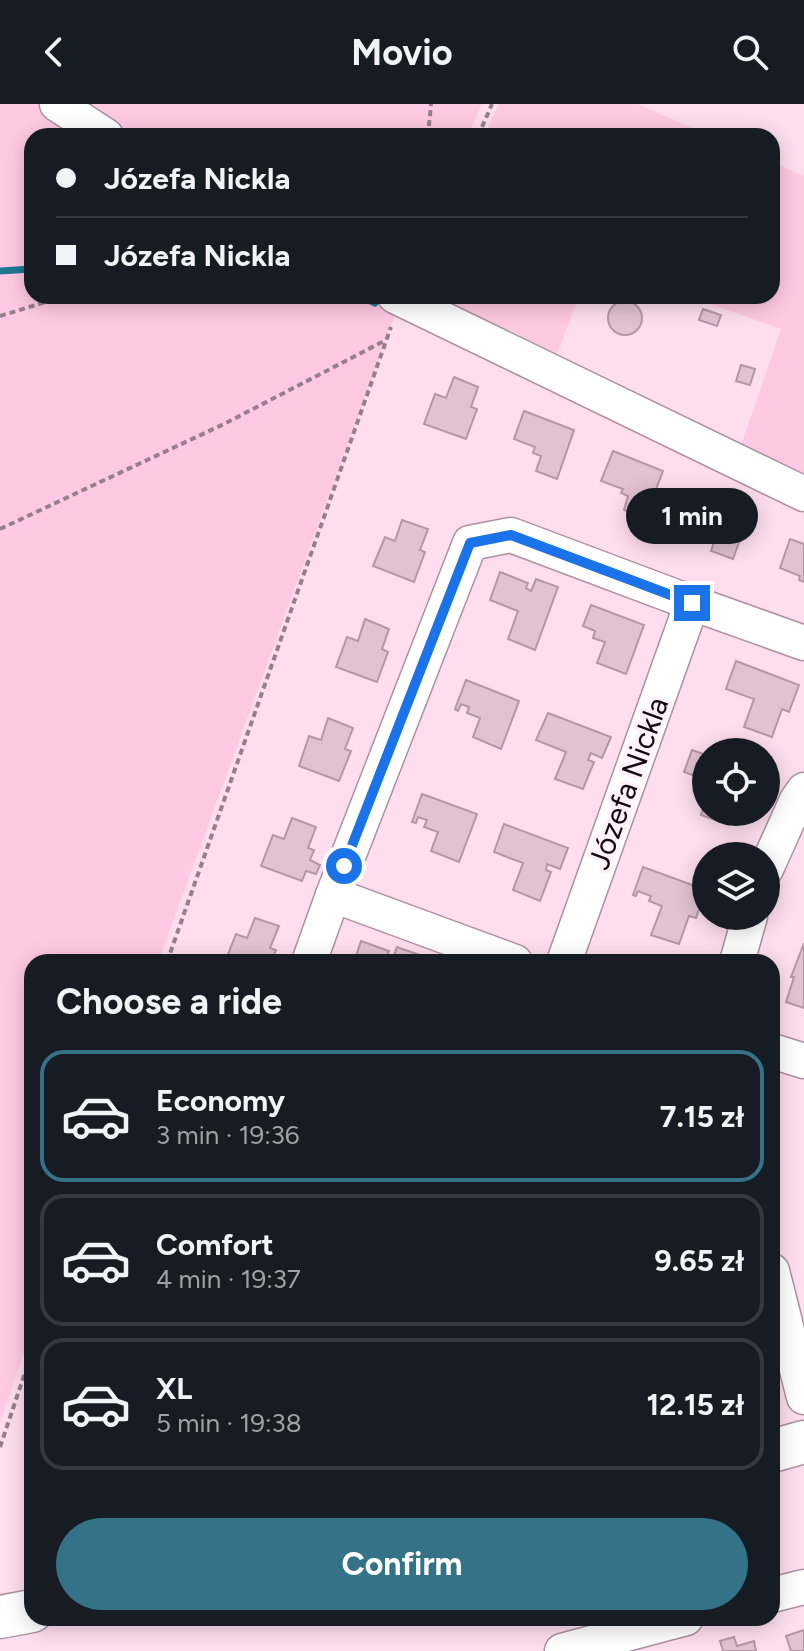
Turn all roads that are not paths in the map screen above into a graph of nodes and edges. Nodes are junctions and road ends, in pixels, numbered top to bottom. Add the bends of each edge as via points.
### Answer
1 (57, 104) edge
2 (94, 128) edge
3 (412, 304) edge
4 (804, 494) edge
5 (692, 603) junction
6 (804, 643) edge
7 (804, 790) edge
8 (778, 842) edge
9 (333, 895) junction
10 (746, 930) edge
11 (312, 954) edge
12 (493, 954) edge
13 (567, 954) edge
14 (739, 954) edge
15 (780, 1054) edge
16 (804, 1061) edge
17 (780, 1302) edge
18 (804, 1397) edge
19 (804, 1442) edge
20 (780, 1449) edge
21 (804, 1587) edge
22 (780, 1593) edge
23 (24, 1612) edge
24 (0, 1617) edge
25 (656, 1626) edge
26 (562, 1651) edge

1 - 2 street
3 - 4 street
5 - 6 street
5 - 9 street via 511,535 470,543
5 - 13 street, Józefa Nickla
7 - 8 street
9 - 11 street
9 - 12 street
10 - 14 street
15 - 16 street
17 - 18 street
19 - 20 main road
21 - 22 street
23 - 24 main road
25 - 26 street

